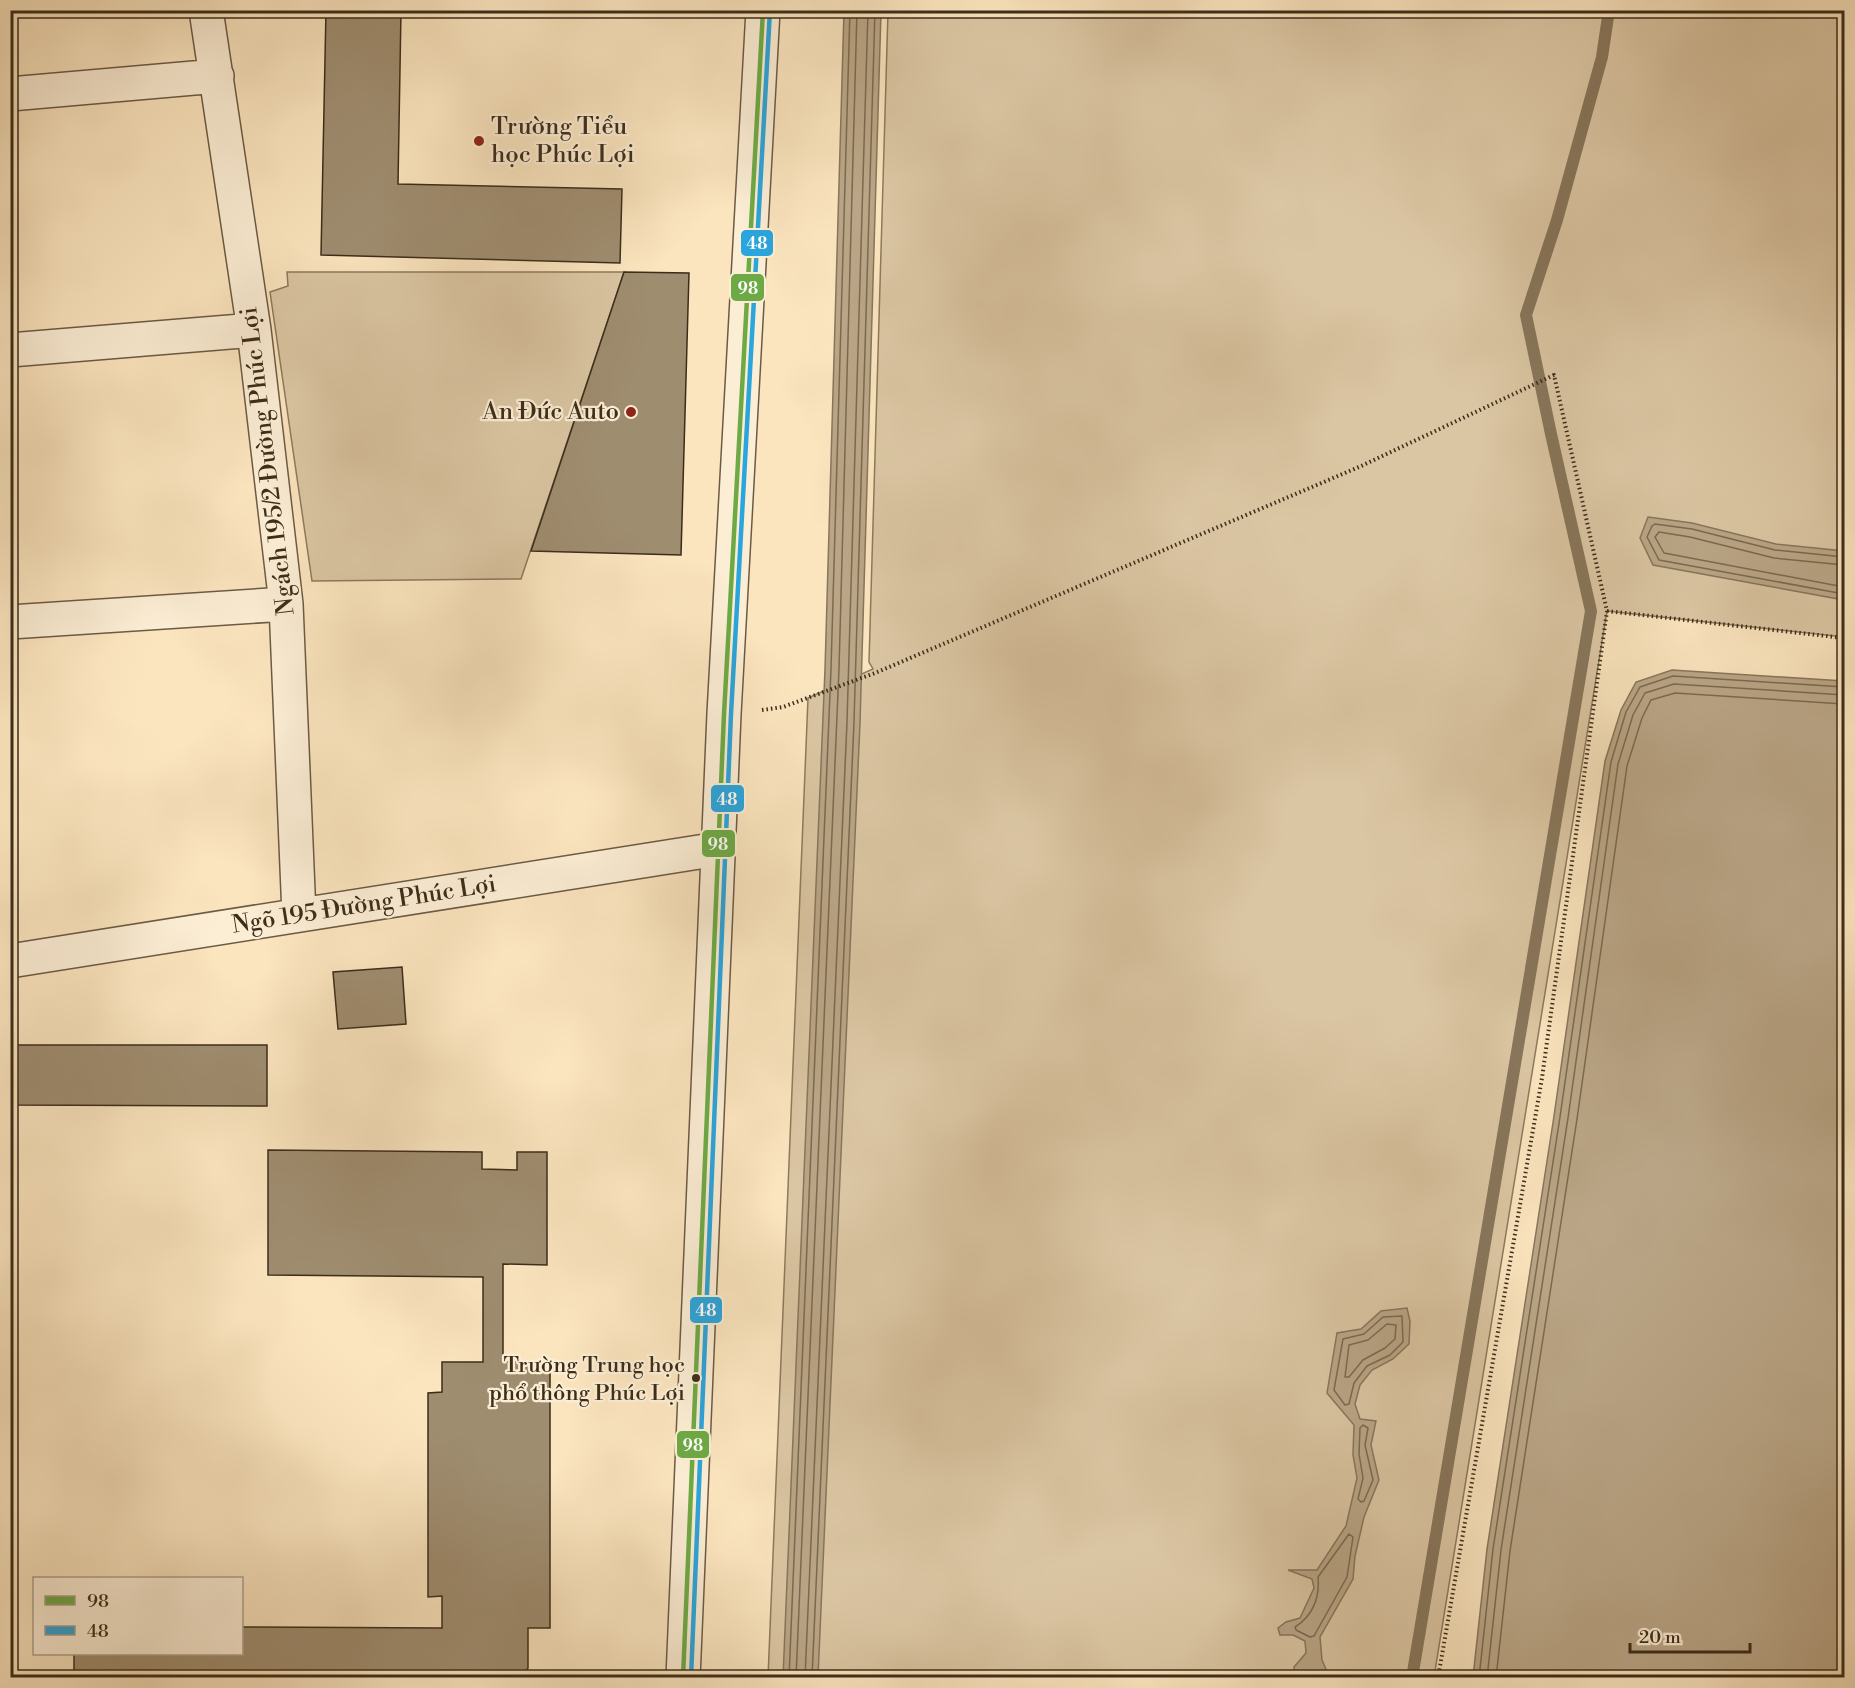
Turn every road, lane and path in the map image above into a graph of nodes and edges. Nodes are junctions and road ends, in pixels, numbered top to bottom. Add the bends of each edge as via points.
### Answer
1 (206, 10) edge
2 (763, 10) edge
3 (217, 76) junction
4 (10, 94) edge
5 (254, 330) junction
6 (10, 350) edge
7 (286, 604) junction
8 (1607, 611) junction
9 (10, 622) edge
10 (1845, 638) edge
11 (783, 707) dead end
12 (718, 849) junction
13 (299, 915) junction
14 (10, 961) edge
15 (683, 1677) edge
16 (1438, 1677) edge

1 - 3 street, Ngách 195/2 Đường Phúc Lợi
2 - 12 street
3 - 4 street
3 - 5 street, Ngách 195/2 Đường Phúc Lợi
5 - 6 street
5 - 7 street, Ngách 195/2 Đường Phúc Lợi
7 - 9 street
7 - 13 street, Ngách 195/2 Đường Phúc Lợi
8 - 10 path
8 - 11 path via 1554,375 1359,467 875,673
8 - 16 path via 1542,1078
12 - 13 street, Ngõ 195 Đường Phúc Lợi
12 - 15 street
13 - 14 street, Ngõ 195 Đường Phúc Lợi

